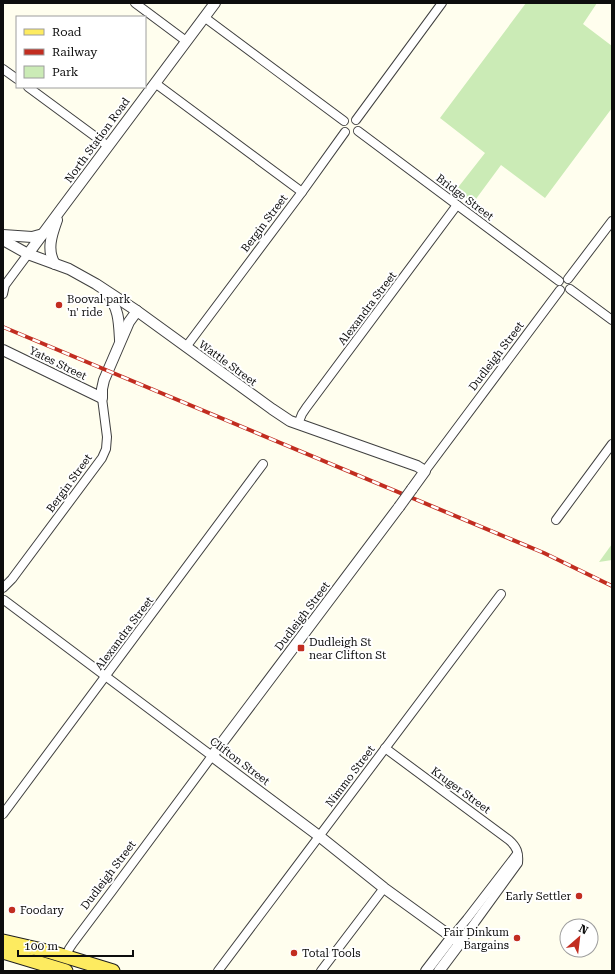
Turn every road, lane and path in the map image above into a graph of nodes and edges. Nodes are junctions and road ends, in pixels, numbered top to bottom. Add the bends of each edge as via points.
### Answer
1 (135, 3) edge
2 (214, 3) edge
3 (442, 3) edge
4 (204, 17) junction
5 (186, 41) junction
6 (3, 69) edge
7 (16, 78) edge
8 (155, 83) junction
9 (29, 88) edge
10 (356, 120) junction
11 (344, 122) junction
12 (358, 131) junction
13 (346, 132) junction
14 (108, 146) junction
15 (302, 192) junction
16 (457, 206) junction
17 (59, 212) junction
18 (612, 221) edge
19 (43, 234) junction
20 (3, 235) edge
21 (3, 240) edge
22 (28, 254) junction
23 (54, 264) junction
24 (568, 279) junction
25 (559, 281) junction
26 (570, 289) junction
27 (105, 290) junction
28 (560, 290) junction
29 (3, 294) edge
30 (137, 311) junction
31 (612, 320) edge
32 (120, 342) junction
33 (186, 347) junction
34 (3, 350) edge
35 (102, 398) junction
36 (298, 424) junction
37 (612, 444) edge
38 (263, 464) dead end
39 (425, 471) junction
40 (556, 520) dead end
41 (3, 588) edge
42 (501, 594) dead end
43 (3, 600) edge
44 (106, 676) junction
45 (385, 748) junction
46 (212, 756) junction
47 (3, 814) edge
48 (319, 836) junction
49 (384, 888) junction
50 (456, 940) junction
51 (3, 941) edge
52 (3, 952) edge
53 (66, 957) junction
54 (66, 971) edge
55 (113, 971) edge
56 (218, 971) edge
57 (321, 971) edge
58 (426, 971) edge
59 (439, 971) edge

1 - 5 street
2 - 4 street, North Station Road
3 - 10 street
4 - 5 street, North Station Road
4 - 11 street
5 - 8 street, North Station Road
6 - 7 street
8 - 14 street, North Station Road
8 - 15 street
9 - 14 street
10 - 11 street via 350,118
10 - 12 street via 359,125
11 - 13 street
12 - 13 street via 352,134
12 - 16 street, Bridge Street
13 - 15 street, Bergin Street
14 - 17 street, North Station Road
15 - 33 street, Bergin Street
16 - 25 street, Bridge Street
16 - 36 street, Alexandra Street via 306,408
17 - 19 street, North Station Road
17 - 23 street via 50,252
18 - 24 street
19 - 20 street via 32,237
19 - 22 street, North Station Road
21 - 22 street, Wattle Street
22 - 23 street, Wattle Street
22 - 29 street, North Station Road via 5,285
23 - 27 street, Wattle Street via 82,276
24 - 25 street via 563,278
24 - 26 street
25 - 28 street via 557,286
26 - 28 street via 565,292
26 - 31 street
27 - 30 street, Wattle Street
27 - 32 street via 116,307
28 - 39 street, Dudleigh Street
30 - 32 street, Bergin Street
30 - 33 street, Wattle Street
32 - 35 street, Bergin Street via 104,380
33 - 36 street, Wattle Street via 283,418
34 - 35 street, Yates Street
35 - 41 street, Bergin Street via 107,436 102,458
36 - 39 street, Wattle Street
37 - 40 street
38 - 44 street, Alexandra Street
39 - 46 street, Dudleigh Street, bridge
41 - 43 street via 6,594
42 - 45 street, Nimmo Street
43 - 44 street, Clifton Street
44 - 46 street, Clifton Street
44 - 47 street, Alexandra Street
45 - 48 street, Nimmo Street
45 - 50 street, Kruger Street via 516,846 518,854 467,920
46 - 48 street, Clifton Street
46 - 53 street, Dudleigh Street via 72,943
48 - 49 street, Clifton Street
48 - 56 street, Nimmo Street
49 - 50 street, Clifton Street
49 - 57 street
50 - 58 street, Kruger Street
50 - 59 street, Kruger Street
51 - 53 main road
52 - 54 main road
53 - 55 main road

